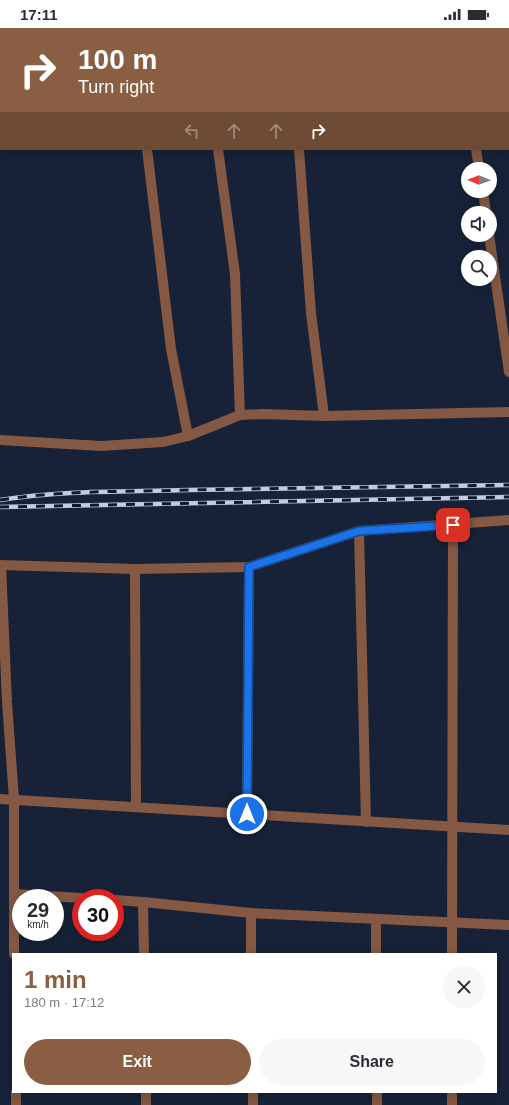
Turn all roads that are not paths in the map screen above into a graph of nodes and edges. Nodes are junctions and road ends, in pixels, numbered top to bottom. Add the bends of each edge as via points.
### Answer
1 (147, 150) edge
2 (218, 150) edge
3 (299, 150) edge
4 (476, 150) edge
5 (478, 162) edge
6 (490, 242) edge
7 (509, 372) edge
8 (509, 412) edge
9 (240, 416) junction
10 (324, 416) junction
11 (188, 436) junction
12 (0, 440) edge
13 (509, 520) edge
14 (453, 525) junction
15 (359, 531) junction
16 (0, 565) edge
17 (249, 567) junction
18 (135, 569) junction
19 (4, 702) edge
20 (0, 800) edge
21 (14, 800) junction
22 (136, 807) junction
23 (247, 814) junction
24 (366, 822) junction
25 (452, 827) junction
26 (509, 830) edge
27 (14, 889) edge
28 (124, 901) edge
29 (143, 902) junction
30 (251, 914) junction
31 (376, 920) junction
32 (452, 922) junction
33 (509, 925) edge
34 (14, 941) edge
35 (14, 953) edge
36 (144, 953) edge
37 (251, 953) edge
38 (376, 953) edge
39 (452, 953) edge
40 (16, 1093) edge
41 (146, 1093) edge
42 (253, 1093) edge
43 (377, 1093) edge
44 (452, 1093) edge
45 (16, 1105) edge
46 (146, 1105) edge
47 (253, 1105) edge
48 (378, 1105) edge
49 (452, 1105) edge

1 - 11 street via 171,349
2 - 9 street via 235,274
3 - 10 street via 311,314
4 - 5 street
6 - 7 street
8 - 10 street
9 - 10 street
9 - 11 street
11 - 12 street via 163,442 101,446
13 - 14 street
14 - 15 street
14 - 25 street
15 - 17 street
15 - 24 street
16 - 18 street
16 - 19 street
17 - 18 street
17 - 23 street
18 - 22 street
19 - 21 street
20 - 21 street
21 - 22 street
21 - 27 street
22 - 23 street
23 - 24 street
24 - 25 street
25 - 26 street
25 - 32 street
28 - 29 street
29 - 30 street
29 - 36 street
30 - 31 street
30 - 37 street
31 - 32 street
31 - 38 street
32 - 33 street
32 - 39 street
34 - 35 street
40 - 45 street
41 - 46 street
42 - 47 street
43 - 48 street
44 - 49 street

